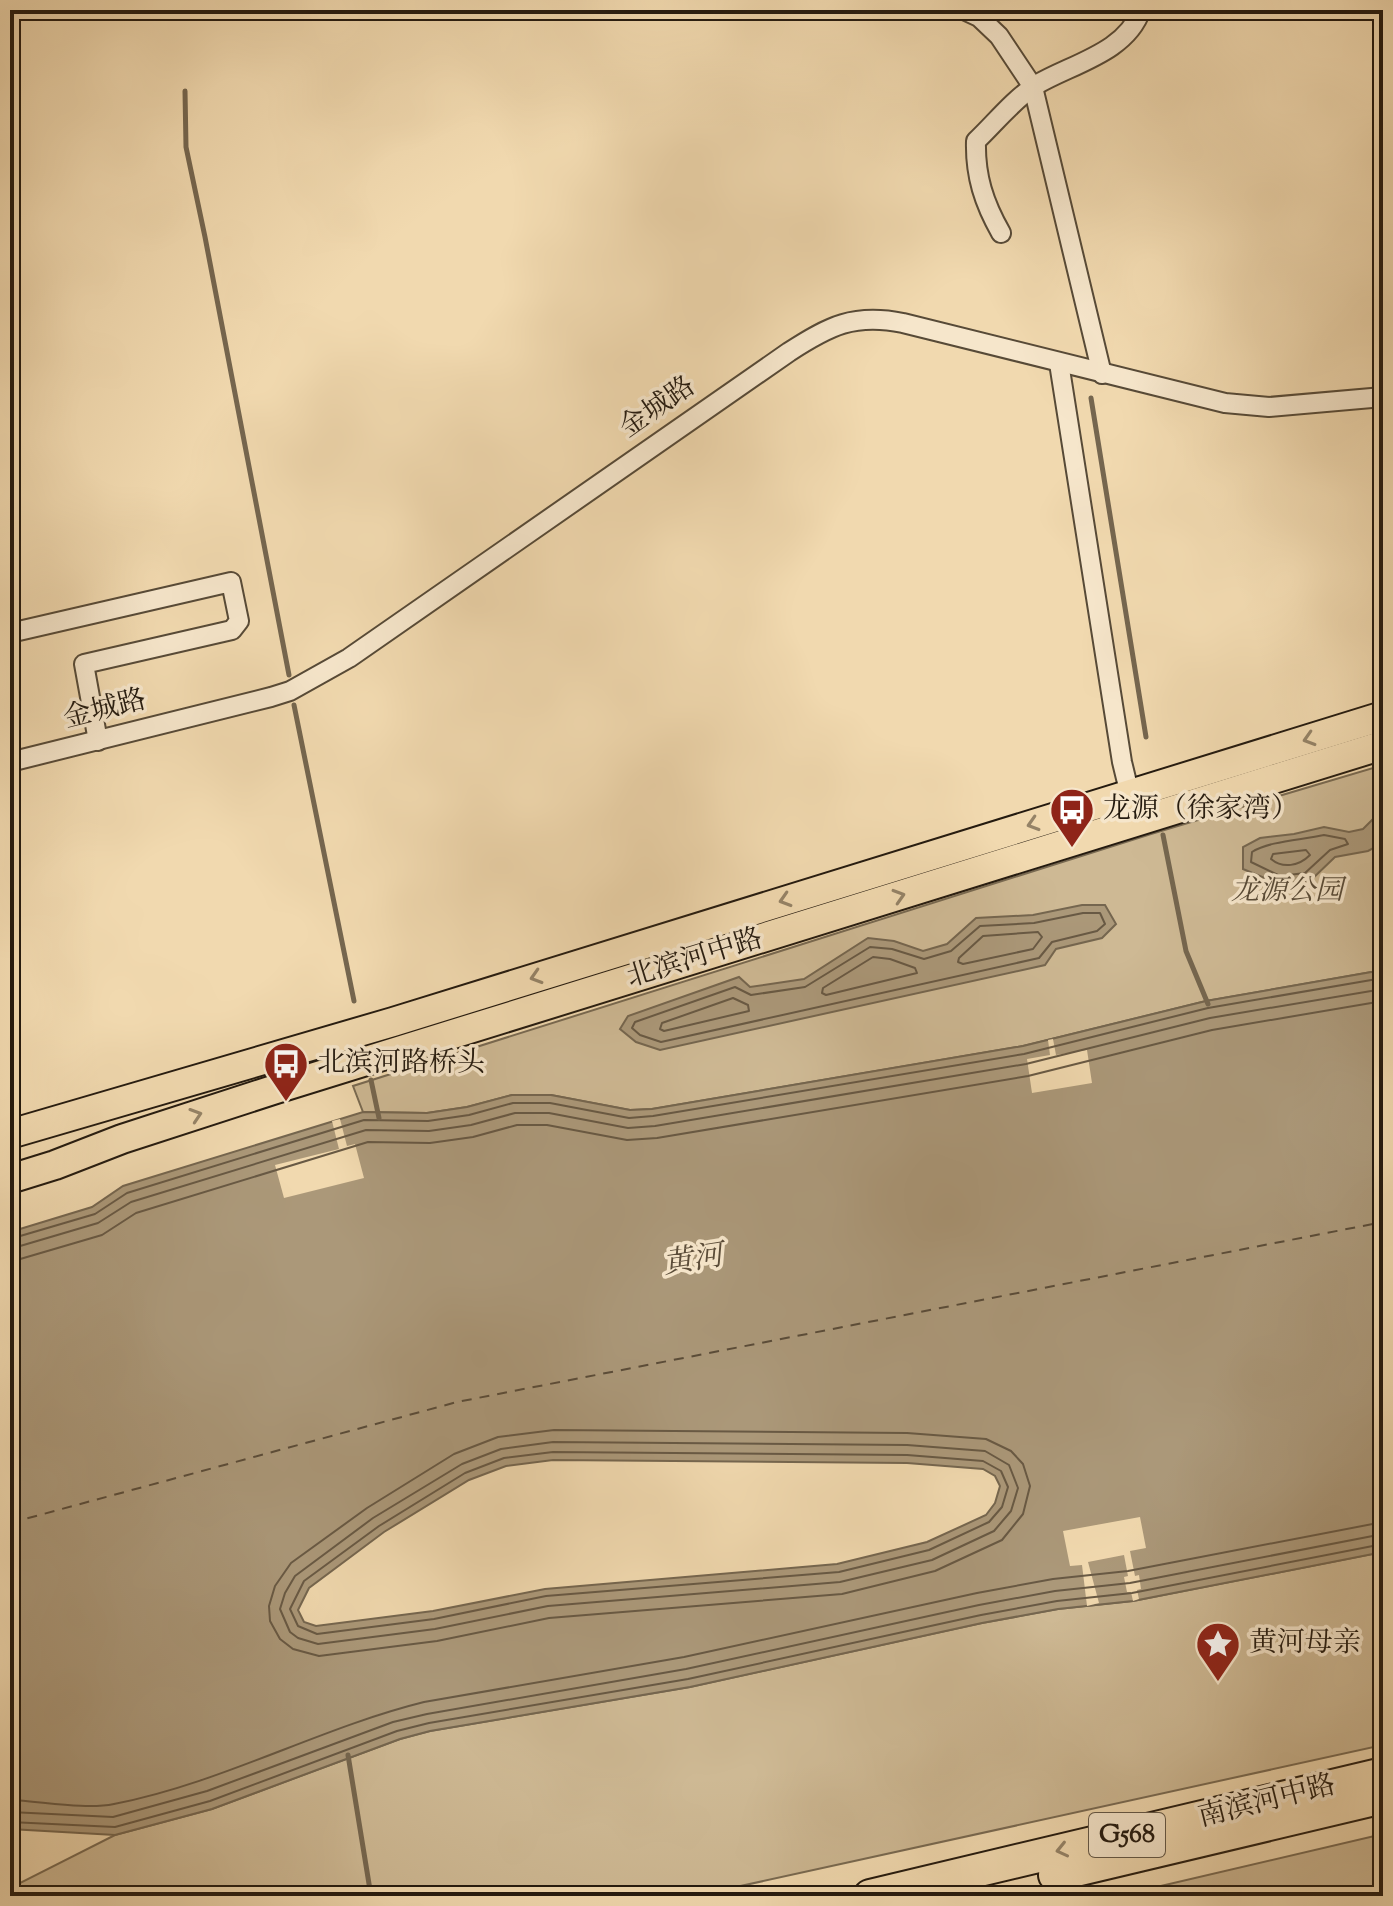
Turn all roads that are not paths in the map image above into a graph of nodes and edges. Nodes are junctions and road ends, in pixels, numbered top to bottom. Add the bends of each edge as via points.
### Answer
1 (964, 10) edge
2 (1141, 10) edge
3 (1033, 87) junction
4 (1001, 233) dead end
5 (1059, 363) junction
6 (1102, 374) junction
7 (1383, 397) edge
8 (10, 633) edge
9 (1383, 716) edge
10 (98, 741) junction
11 (1383, 745) edge
12 (10, 762) edge
13 (1130, 795) junction
14 (10, 1134) edge
15 (122, 1139) junction
16 (10, 1164) edge
17 (10, 1179) edge
18 (1383, 1774) edge
19 (1383, 1797) edge
20 (968, 1895) edge
21 (870, 1896) edge

1 - 3 street via 999,36
2 - 3 street via 1124,37 1106,50
3 - 4 street via 976,141 975,169
3 - 6 street
5 - 6 street, 金城路
5 - 10 street, 金城路 via 885,320 850,320 827,329 349,658 271,697
5 - 13 street
6 - 7 street, 金城路 via 1250,406
8 - 10 street via 231,582 239,621 232,630 84,664
9 -> 13 main road, 北滨河中路
10 - 12 street, 金城路
15 -> 11 main road, 北滨河中路
13 -> 14 main road, 北滨河中路
15 - 16 main road
15 - 17 main road, 北滨河中路
18 -> 21 highway, 南滨河中路 / G568
19 - 20 highway, 南滨河中路 / G568

